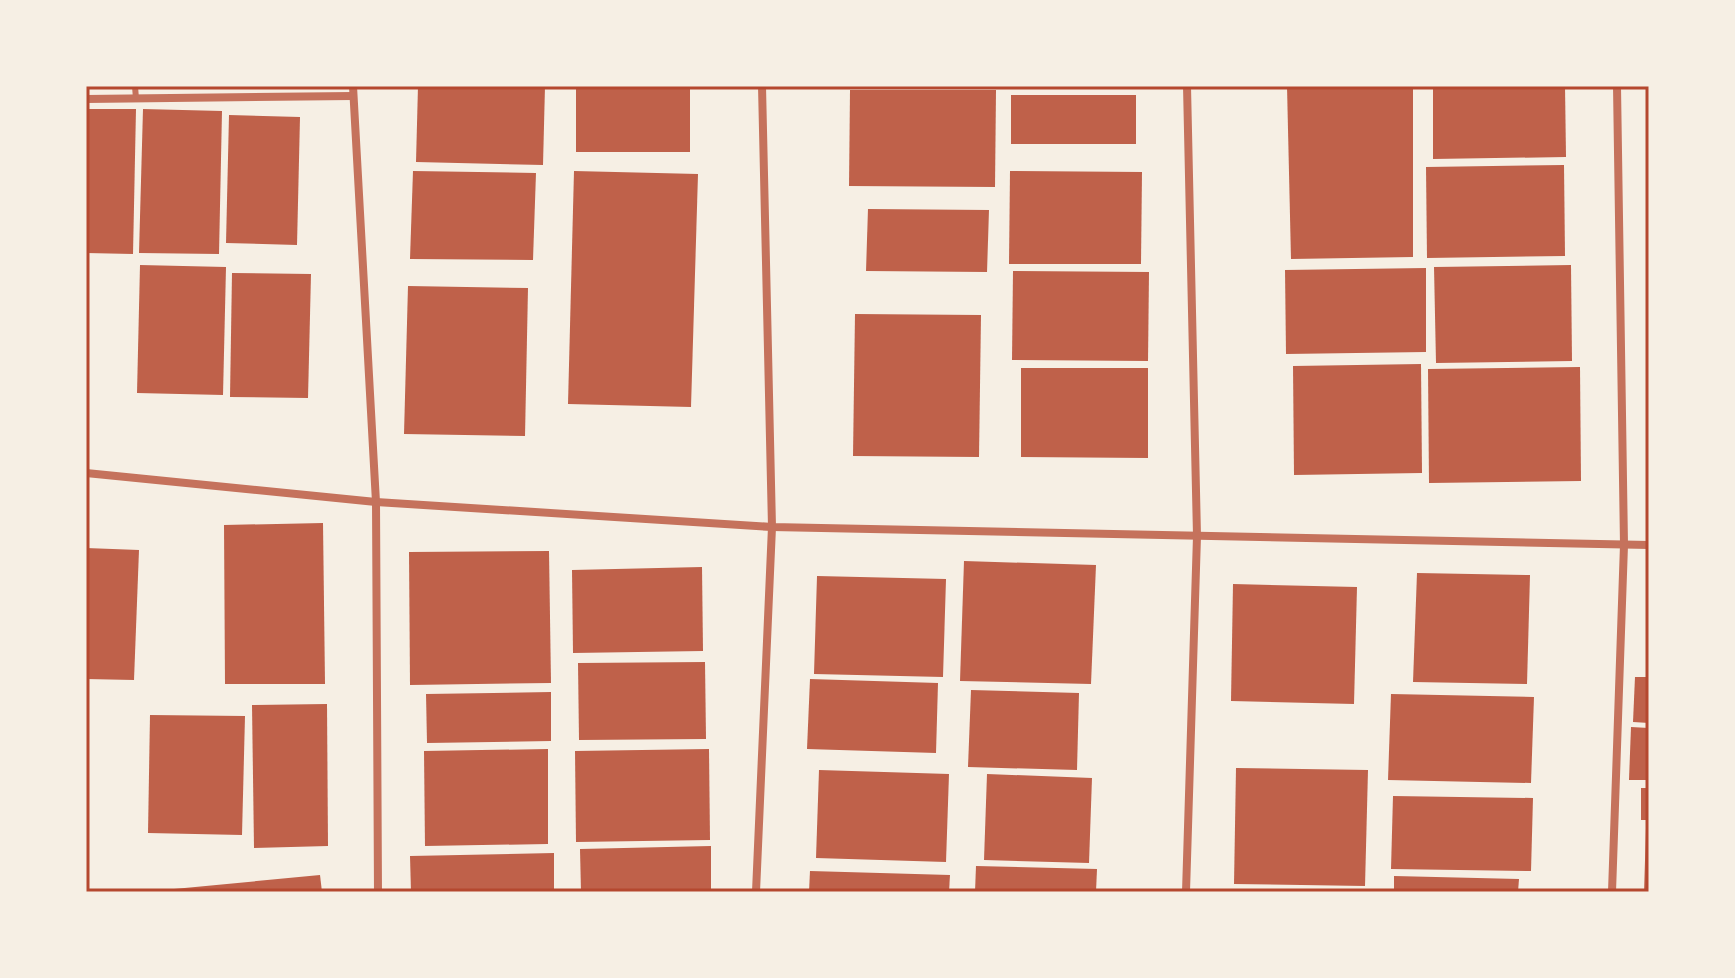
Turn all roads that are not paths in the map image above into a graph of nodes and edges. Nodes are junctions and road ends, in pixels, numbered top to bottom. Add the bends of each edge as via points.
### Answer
1 (135, 86) edge
2 (762, 86) edge
3 (1187, 86) edge
4 (1617, 86) edge
5 (353, 91) edge
6 (86, 99) edge
7 (136, 99) junction
8 (86, 473) edge
9 (376, 502) junction
10 (772, 527) junction
11 (1197, 536) junction
12 (1624, 545) junction
13 (1649, 545) edge
14 (378, 892) edge
15 (756, 892) edge
16 (1186, 892) edge
17 (1612, 892) edge

1 - 7 lane
2 - 10 street
3 - 11 street
4 - 12 street
5 - 7 street
5 - 9 street
6 - 7 street
8 - 9 street
9 - 10 street
9 - 14 street
10 - 11 street
10 - 15 street
11 - 12 street
11 - 16 street
12 - 13 street
12 - 17 street

